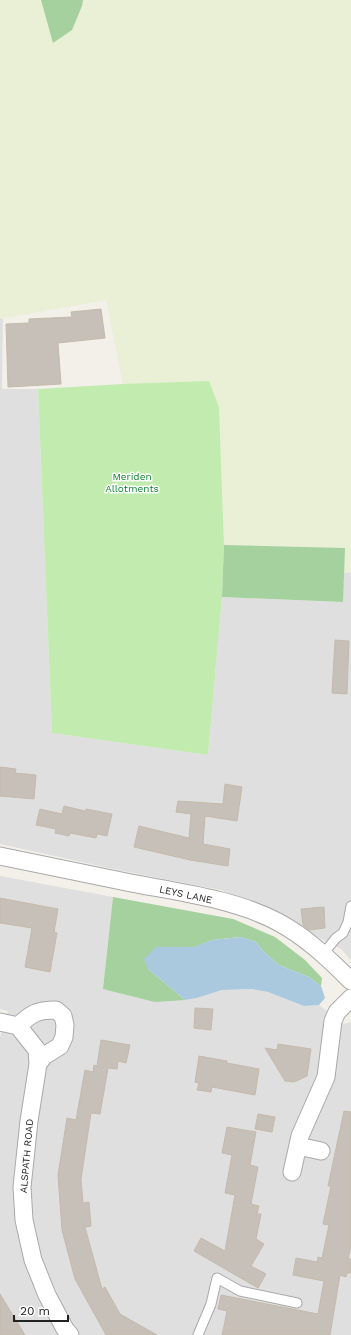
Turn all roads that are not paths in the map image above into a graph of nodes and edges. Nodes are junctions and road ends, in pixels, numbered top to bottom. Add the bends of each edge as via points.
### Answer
1 (0, 856) edge
2 (351, 906) edge
3 (324, 953) junction
4 (351, 980) edge
5 (351, 998) edge
6 (0, 1022) edge
7 (18, 1026) junction
8 (38, 1064) junction
9 (298, 1146) junction
10 (321, 1151) dead end
11 (292, 1172) dead end
12 (297, 1303) dead end
13 (70, 1335) edge
14 (198, 1335) edge

1 - 3 street, LEYS LANE via 242,907 277,922
2 - 3 lane via 348,922 342,933
3 - 4 street, LEYS LANE
5 - 9 street via 337,1012 333,1021 326,1077
6 - 7 street
7 - 8 street, ALSPATH ROAD via 37,1050
7 - 8 street via 30,1015 44,1010 56,1010 63,1016 66,1025 60,1046 44,1056
8 - 13 street, ALSPATH ROAD via 22,1187 24,1220 33,1260 47,1295
9 - 10 street
9 - 11 street
12 - 14 lane via 240,1291 216,1278 211,1304

